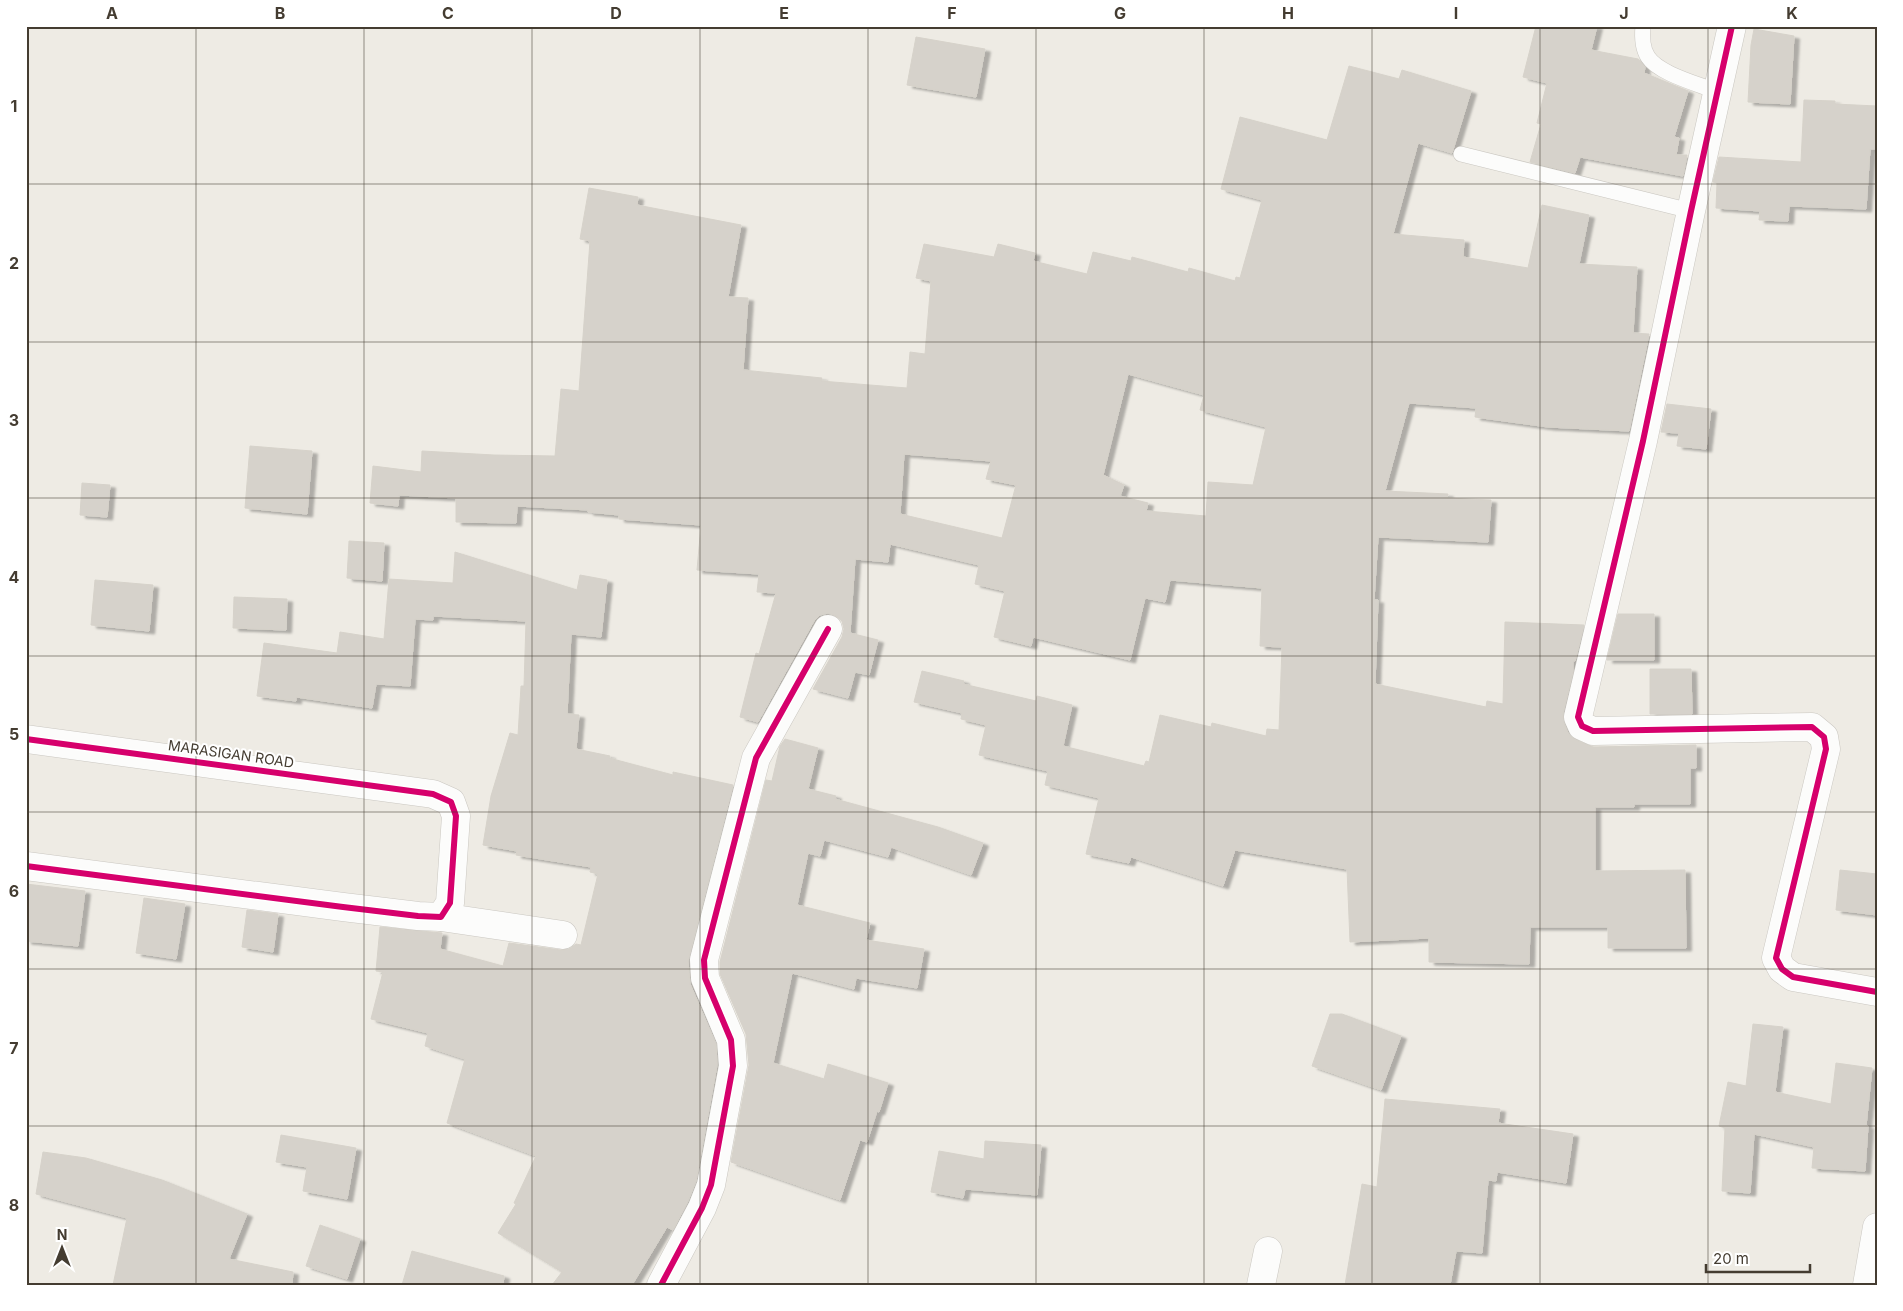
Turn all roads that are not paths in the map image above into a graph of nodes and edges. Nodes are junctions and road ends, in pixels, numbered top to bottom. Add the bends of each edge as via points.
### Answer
1 (1643, 26) edge
2 (1732, 26) edge
3 (1718, 92) junction
4 (1461, 154) dead end
5 (1691, 211) junction
6 (828, 629) dead end
7 (26, 739) edge
8 (26, 866) edge
9 (441, 917) junction
10 (563, 936) dead end
11 (1877, 992) edge
12 (1877, 1227) edge
13 (1268, 1251) dead end
14 (661, 1285) edge
15 (1262, 1285) edge
16 (1867, 1285) edge

1 - 3 lane via 1641,38 1648,57 1662,69
2 - 3 street
3 - 5 street
4 - 5 lane
5 - 11 street via 1578,717 1582,726 1593,731 1812,727 1824,737 1826,749 1776,958 1782,969 1793,977
6 - 14 street via 756,758 732,847 704,960 705,978 732,1040 729,1092 711,1186
7 - 9 street, MARASIGAN ROAD via 433,794 451,802 456,816 450,903
8 - 9 street
9 - 10 street
12 - 16 street
13 - 15 street

